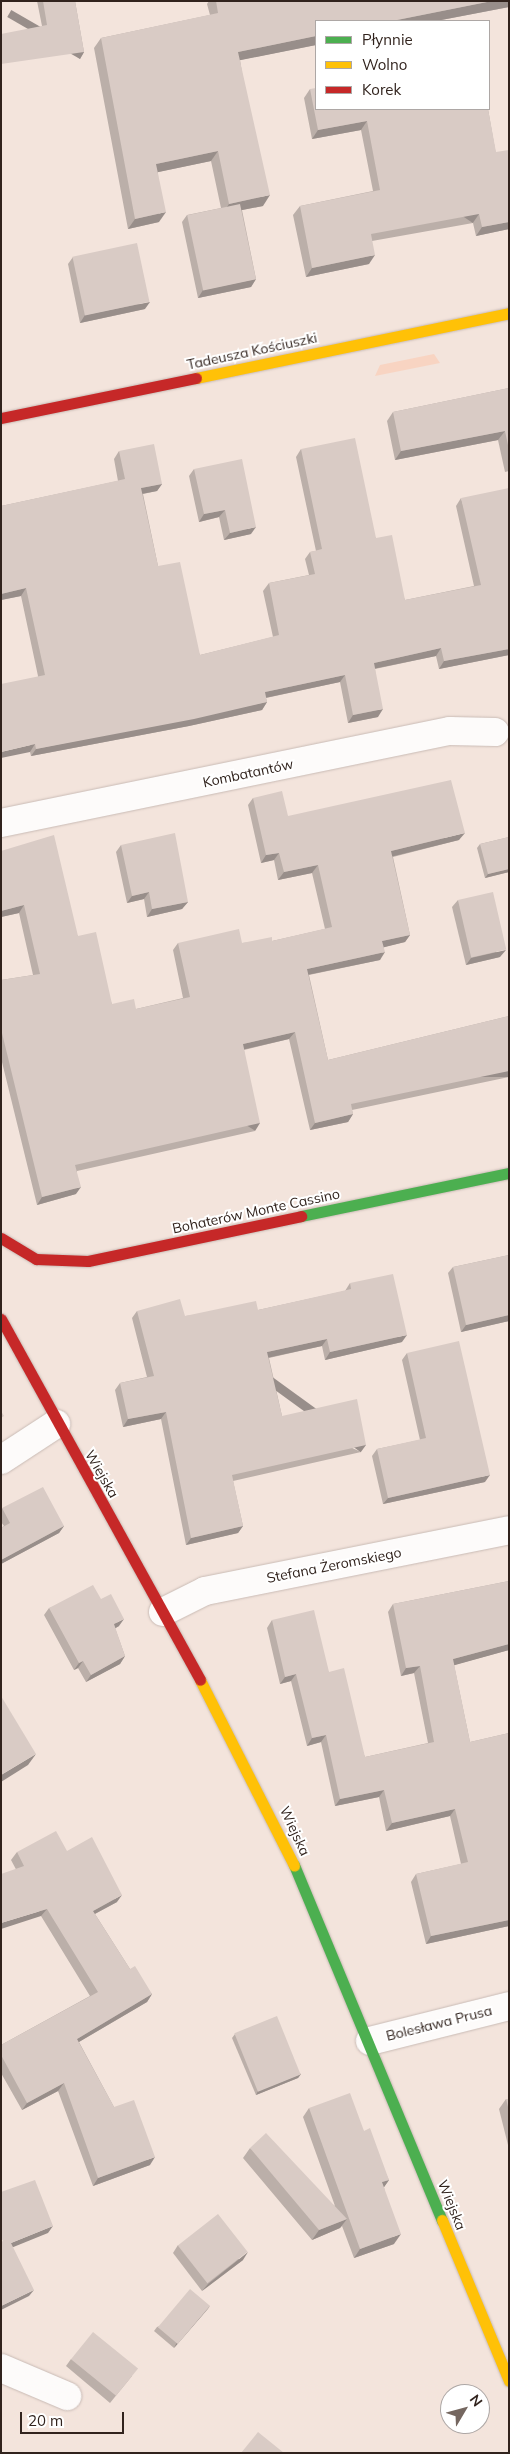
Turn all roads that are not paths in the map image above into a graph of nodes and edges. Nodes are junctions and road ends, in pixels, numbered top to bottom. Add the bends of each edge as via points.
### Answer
1 (509, 312) edge
2 (1, 418) edge
3 (495, 732) dead end
4 (1, 824) edge
5 (509, 1172) edge
6 (1, 1238) edge
7 (1, 1319) edge
8 (56, 1424) junction
9 (1, 1460) edge
10 (509, 1530) edge
11 (163, 1612) junction
12 (509, 2006) edge
13 (370, 2041) junction
14 (1, 2368) edge
15 (509, 2381) edge
16 (67, 2396) dead end

1 - 2 street, Tadeusza Kościuszki
3 - 4 street, Kombatantów via 450,731
5 - 6 street, Bohaterów Monte Cassino via 88,1261 51,1262 9,1251
7 - 8 street, Wiejska
8 - 9 street
8 - 11 street, Wiejska
10 - 11 street, Stefana Żeromskiego via 205,1591
11 - 13 street, Wiejska via 289,1853
12 - 13 street, Bolesława Prusa
13 - 15 street, Wiejska
14 - 16 street

